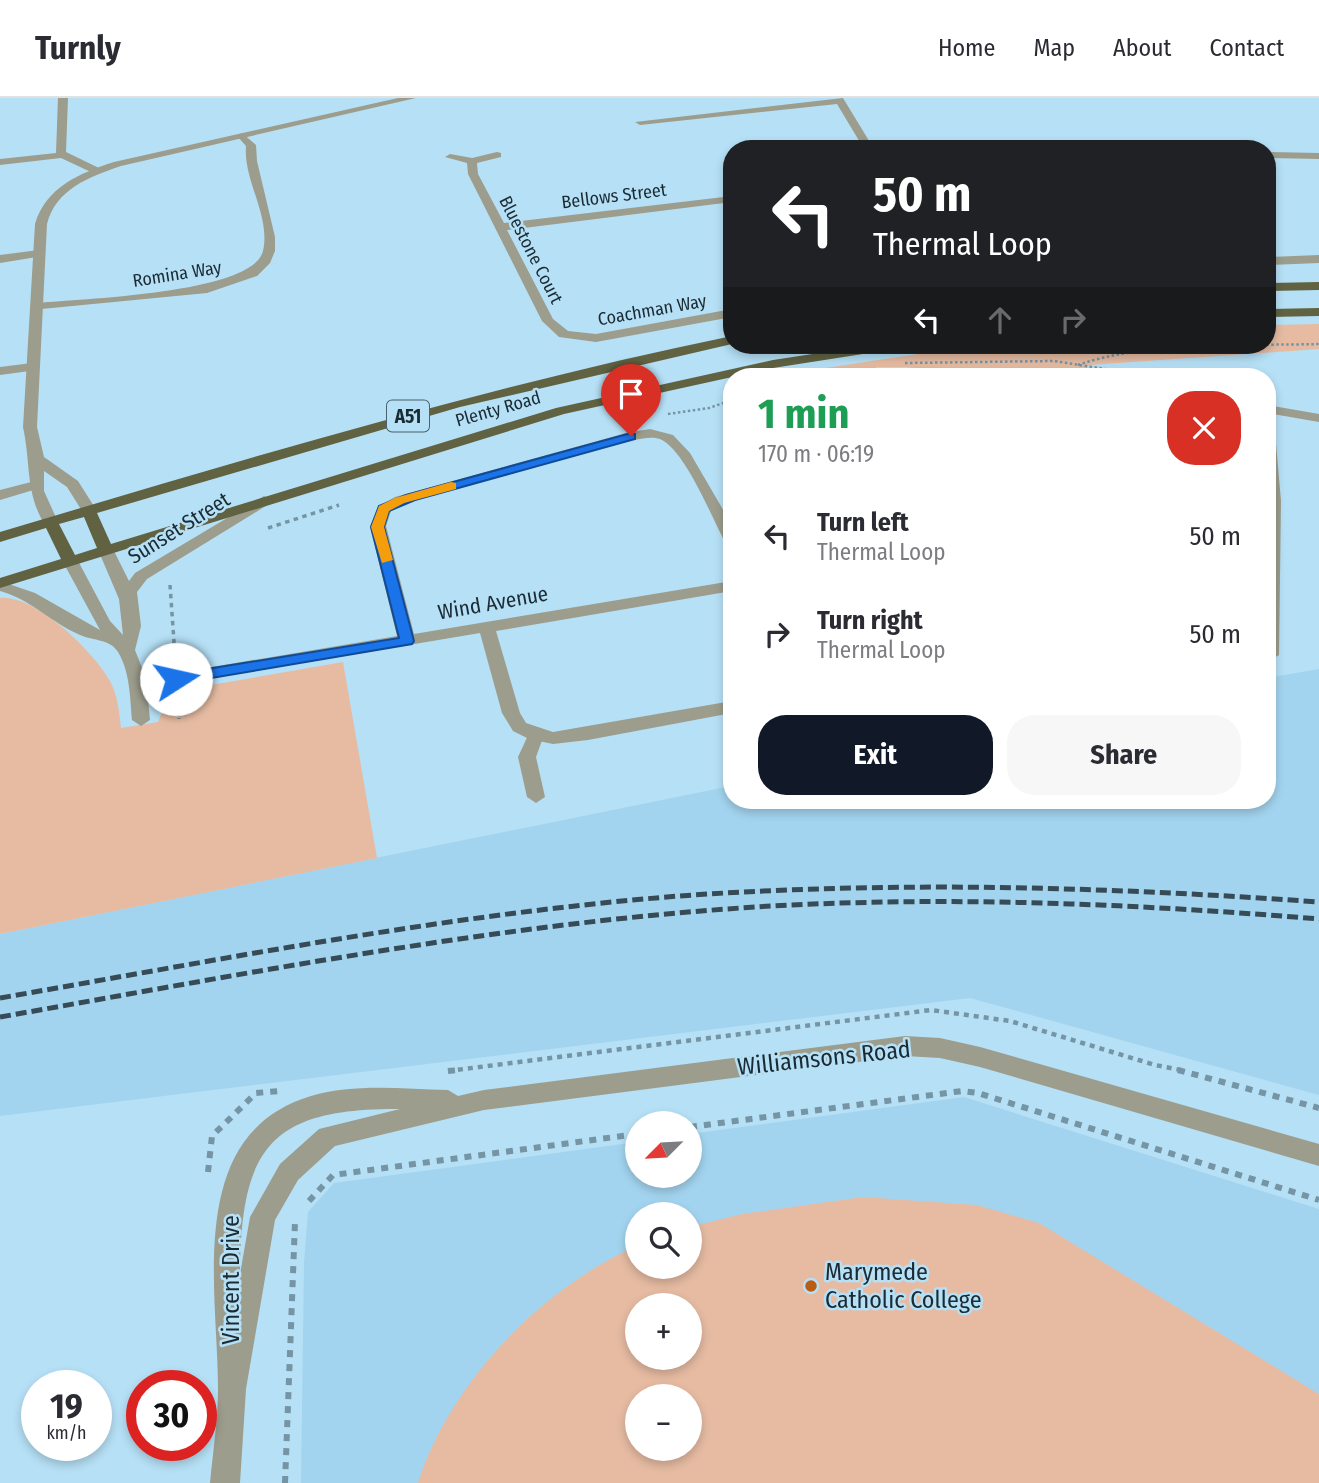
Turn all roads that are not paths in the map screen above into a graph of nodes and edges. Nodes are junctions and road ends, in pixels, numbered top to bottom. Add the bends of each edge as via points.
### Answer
1 (63, 98) edge
2 (411, 98) edge
3 (839, 100) edge
4 (626, 117) dead end
5 (236, 137) junction
6 (863, 140) edge
7 (496, 155) dead end
8 (65, 156) junction
9 (1276, 156) edge
10 (1319, 156) edge
11 (450, 157) dead end
12 (472, 161) junction
13 (0, 162) edge
14 (102, 169) junction
15 (723, 200) edge
16 (500, 227) junction
17 (39, 254) junction
18 (0, 259) edge
19 (1319, 259) edge
20 (1276, 261) edge
21 (1319, 286) edge
22 (1276, 287) edge
23 (35, 311) junction
24 (1319, 312) edge
25 (1276, 313) edge
26 (723, 315) edge
27 (579, 338) joint
28 (723, 342) edge
29 (838, 354) edge
30 (32, 367) junction
31 (752, 368) edge
32 (0, 371) edge
33 (723, 375) edge
34 (1276, 411) edge
35 (1319, 418) edge
36 (37, 459) junction
37 (63, 476) junction
38 (35, 485) junction
39 (0, 495) edge
40 (264, 501) junction
41 (89, 511) junction
42 (50, 522) junction
43 (723, 524) edge
44 (0, 537) edge
45 (107, 552) junction
46 (71, 562) junction
47 (0, 584) edge
48 (723, 588) edge
49 (127, 601) junction
50 (486, 627) junction
51 (407, 641) junction
52 (120, 643) junction
53 (138, 685) junction
54 (723, 709) edge
55 (141, 720) dead end
56 (536, 735) junction
57 (536, 797) dead end
58 (484, 1100) junction
59 (262, 1137) joint
60 (1319, 1155) edge
61 (289, 1172) joint
62 (232, 1389) junction
63 (225, 1483) edge

1 - 8 street
2 - 5 street
3 - 4 street via 640,127
3 - 6 street
5 - 14 street
5 - 23 street, Romina Way via 249,150 271,242 268,261 249,275 219,286
7 - 12 street
8 - 13 street
8 - 14 street
9 - 10 street
11 - 12 street
12 - 16 street, Bluestone Court via 472,174
14 - 17 street via 65,189 46,206
15 - 16 street, Bellows Street
16 - 27 street, Bluestone Court via 548,321 564,334
17 - 18 street
17 - 23 street
19 - 20 street
21 - 22 highway
23 - 30 street
24 - 25 highway
26 - 27 street, Coachman Way via 614,336
28 - 41 highway, Plenty Road / A51 via 486,394
29 - 31 highway, Plenty Road / A51
30 - 32 street
30 - 36 street via 30,427
33 - 40 highway, Plenty Road / A51 via 561,411
34 - 35 street
36 - 37 street
36 - 38 street
37 - 38 street
37 - 41 street
38 - 39 street
38 - 42 street
40 - 45 highway, Plenty Road / A51
40 - 49 street, Sunset Street via 141,576
41 - 42 highway, Plenty Road / A51
41 - 45 highway
42 - 44 highway, Plenty Road / A51
42 - 46 highway
43 - 51 street via 682,452 669,439 654,434 631,436 400,500 384,509 378,527
45 - 46 highway, Plenty Road / A51
45 - 49 street, Sunset Street
46 - 47 highway, Plenty Road / A51
46 - 52 street, Sunset Street
47 - 52 street via 88,632
48 - 50 street, Wind Avenue
49 - 52 street, Sunset Street via 134,628
50 - 51 street, Wind Avenue
50 - 56 street via 514,720
51 - 53 street, Wind Avenue
52 - 53 street, Sunset Street
53 - 55 street, Sunset Street
54 - 56 street via 588,734
56 - 57 lane via 527,757
58 - 59 street, Williamsons Road via 355,1100 299,1110
58 - 60 street, Williamsons Road via 917,1047 980,1057
58 - 61 street, Williamsons Road via 328,1137
59 - 62 street, Vincent Drive via 249,1152 233,1186 227,1222
61 - 62 street, Vincent Drive via 263,1217
62 - 63 street, Vincent Drive

